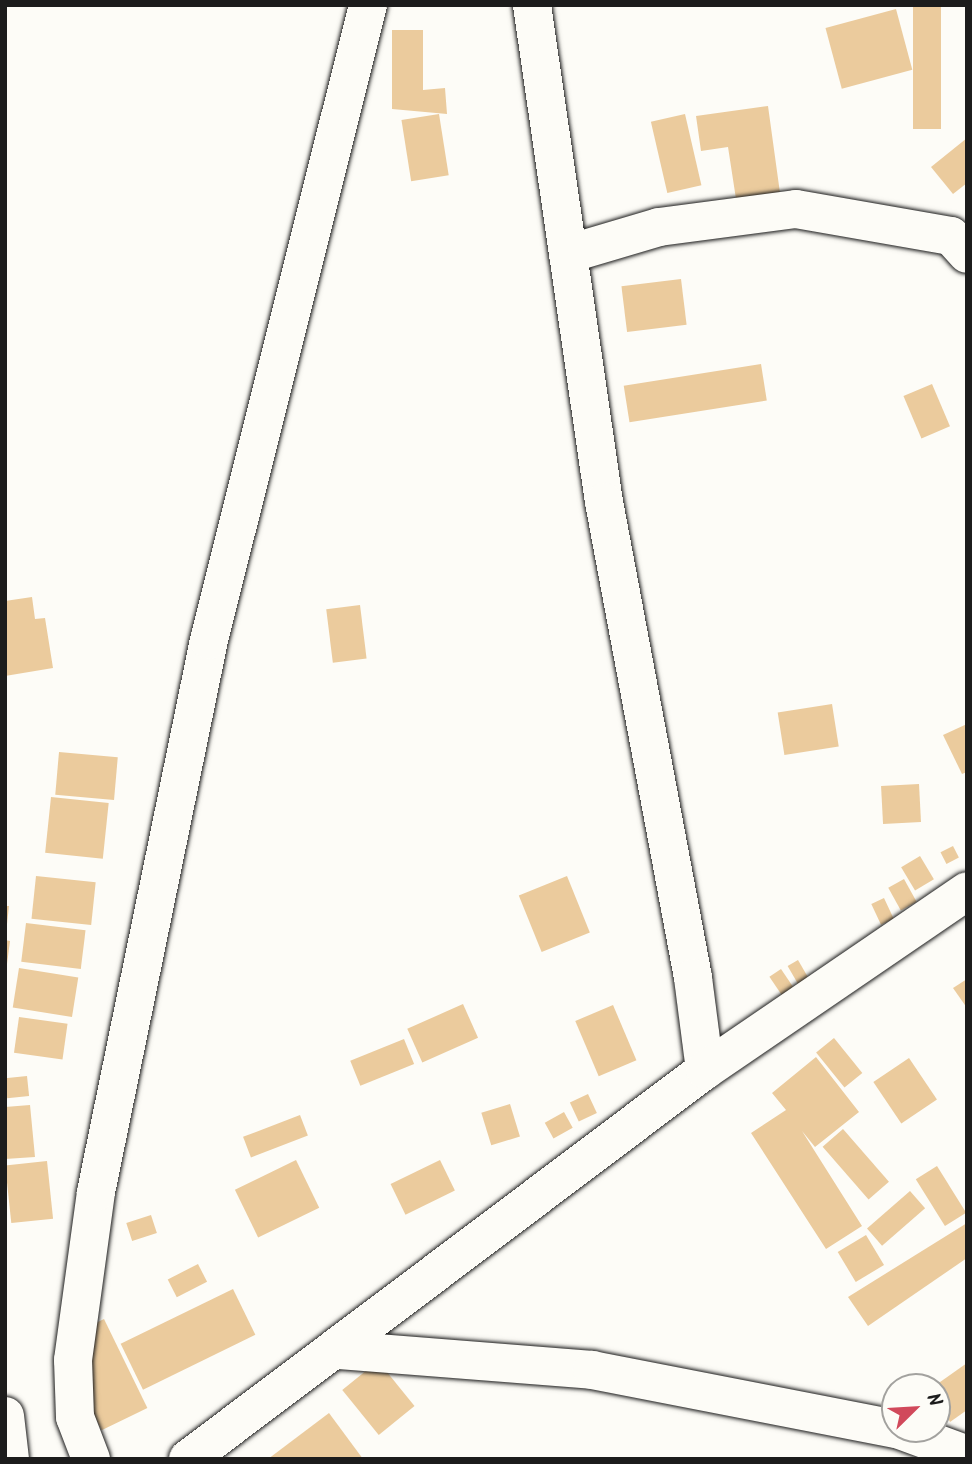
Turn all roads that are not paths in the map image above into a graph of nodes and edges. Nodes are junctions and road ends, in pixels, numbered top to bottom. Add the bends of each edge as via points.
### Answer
1 (368, 5) edge
2 (532, 5) edge
3 (568, 254) junction
4 (967, 254) edge
5 (967, 891) edge
6 (705, 1070) junction
7 (339, 1350) junction
8 (5, 1416) edge
9 (881, 1426) edge
10 (933, 1443) edge
11 (965, 1455) edge
12 (10, 1459) edge
13 (91, 1459) edge
14 (188, 1459) edge

1 - 13 street via 209,640 104,1152 74,1323 75,1417
2 - 3 street
3 - 4 street via 659,227 796,209 951,236
3 - 6 street via 604,502 693,978
5 - 6 street
6 - 7 street
7 - 9 street via 592,1370
7 - 14 street
8 - 12 street
10 - 11 street

